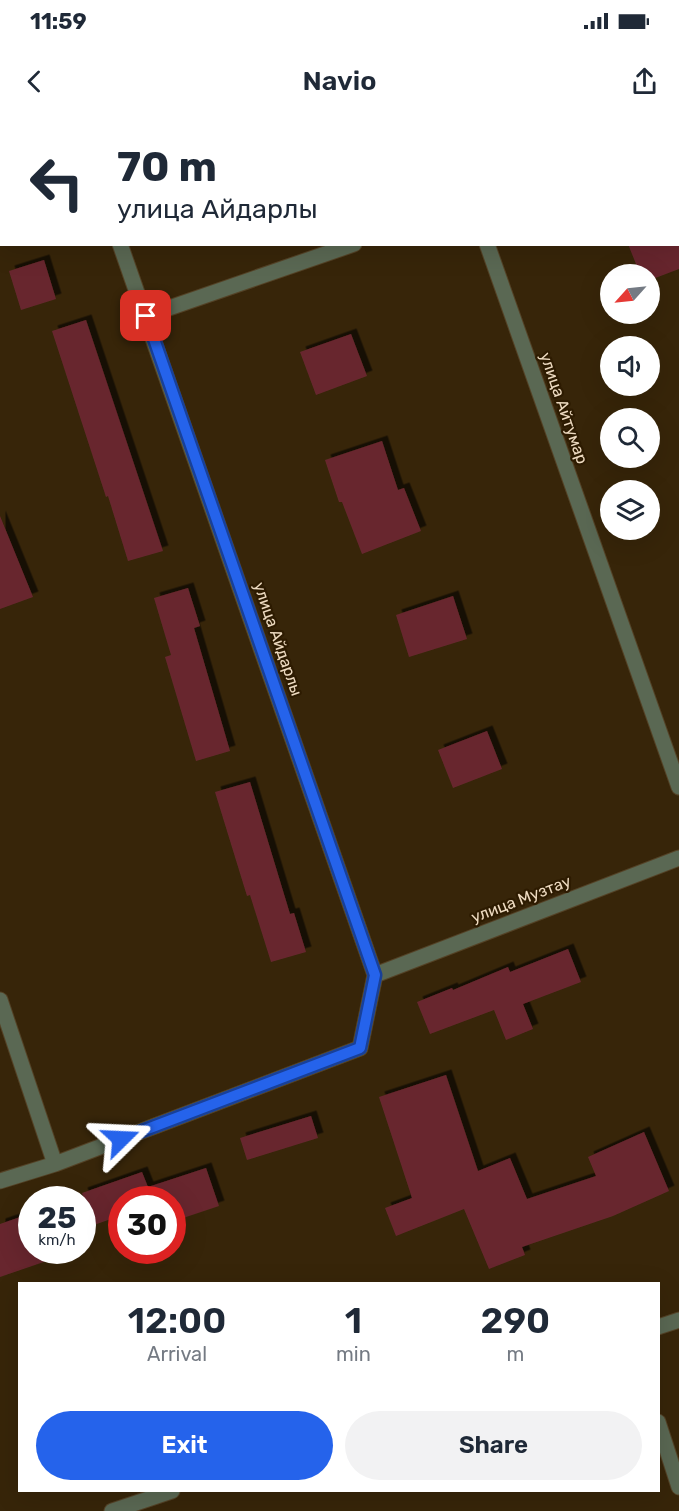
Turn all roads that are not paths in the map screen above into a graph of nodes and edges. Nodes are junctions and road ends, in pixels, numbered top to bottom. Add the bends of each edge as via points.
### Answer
1 (121, 246) edge
2 (348, 246) edge
3 (488, 246) edge
4 (146, 316) junction
5 (679, 787) edge
6 (679, 858) edge
7 (375, 975) junction
8 (0, 1000) edge
9 (56, 1164) junction
10 (0, 1181) edge
11 (679, 1320) edge
12 (660, 1326) edge
13 (660, 1428) edge
14 (679, 1487) edge
15 (169, 1492) edge
16 (112, 1511) edge

1 - 4 street, улица Айдарлы
2 - 4 street
3 - 5 street, улица Айтумар
4 - 7 street, улица Айдарлы
6 - 7 street, улица Музтау
7 - 9 street via 360,1048
8 - 9 street
9 - 10 street
11 - 12 street
13 - 14 street
15 - 16 street

